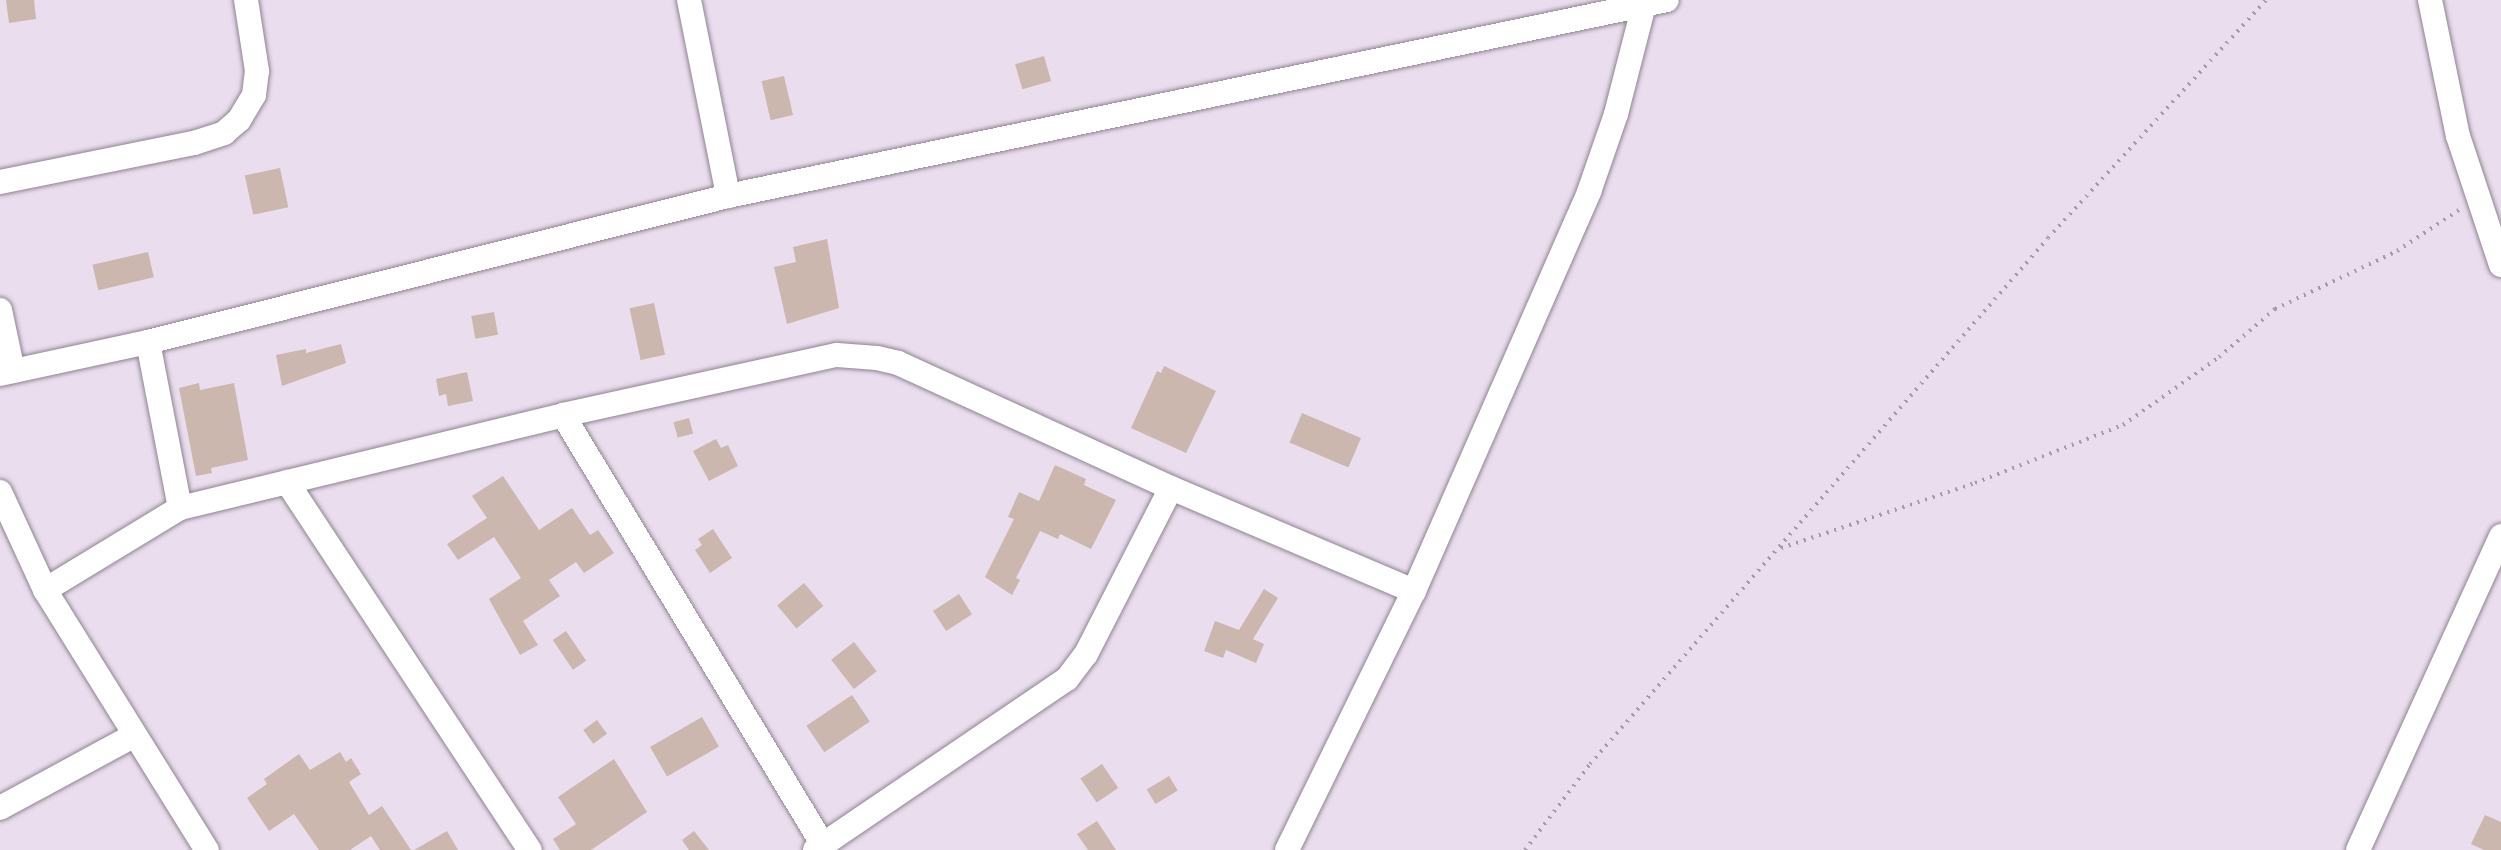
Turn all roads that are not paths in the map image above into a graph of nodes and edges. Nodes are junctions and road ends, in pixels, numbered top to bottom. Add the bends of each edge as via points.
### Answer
1 (246, 0) edge
2 (689, 0) edge
3 (2430, 0) edge
4 (1655, 3) edge
5 (0, 182) edge
6 (728, 196) junction
7 (2501, 265) edge
8 (0, 310) edge
9 (3, 342) edge
10 (148, 342) junction
11 (7, 372) edge
12 (563, 415) junction
13 (287, 482) junction
14 (1171, 488) junction
15 (3, 505) edge
16 (180, 508) junction
17 (2501, 536) edge
18 (45, 590) junction
19 (1414, 591) junction
20 (133, 736) junction
21 (0, 808) edge
22 (819, 848) edge
23 (207, 850) edge
24 (530, 850) edge
25 (1287, 850) edge
26 (2358, 850) edge

1 - 5 street via 257,71 254,95 224,133
2 - 6 street
3 - 7 street via 2458,136
4 - 6 street
4 - 19 street via 1589,192
6 - 10 street
8 - 9 street
9 - 11 street
10 - 11 street
10 - 16 street
12 - 13 street
12 - 14 street via 837,355 877,358
12 - 22 street
13 - 16 street
13 - 24 street
14 - 19 street
14 - 22 street via 1086,654 1067,679
15 - 18 street
16 - 18 street
17 - 26 street
18 - 20 street
19 - 25 street
20 - 21 street
20 - 23 street

